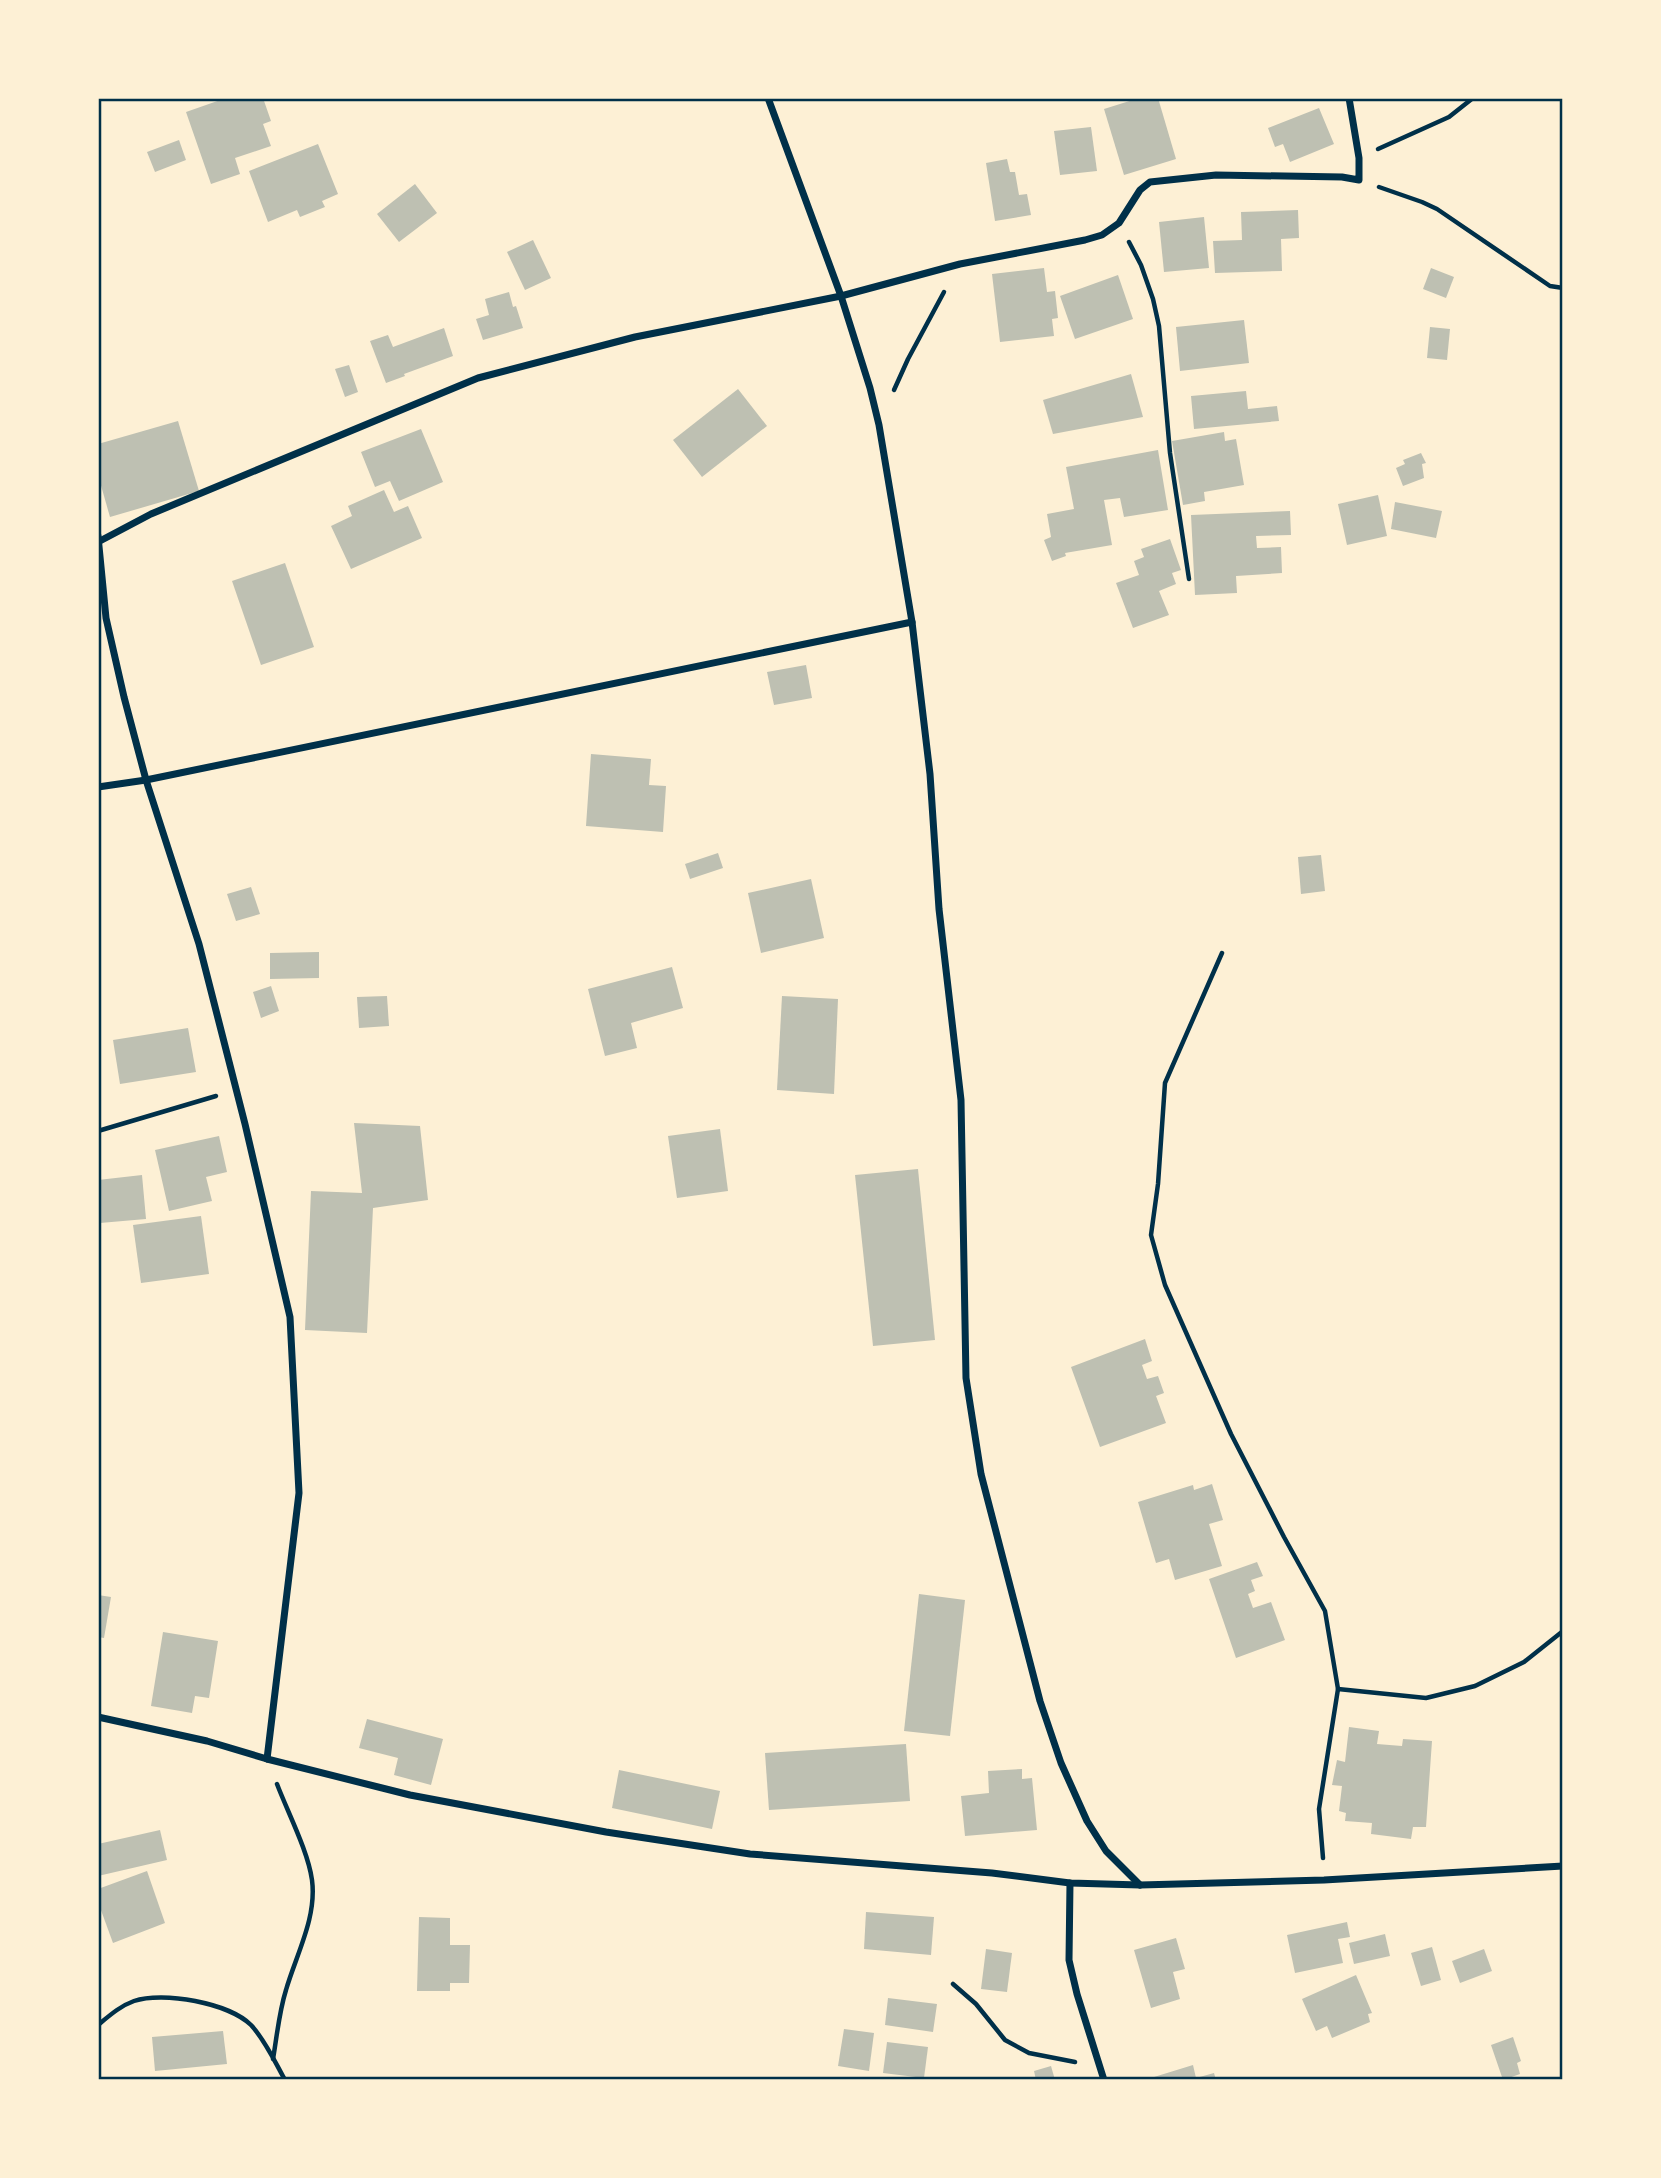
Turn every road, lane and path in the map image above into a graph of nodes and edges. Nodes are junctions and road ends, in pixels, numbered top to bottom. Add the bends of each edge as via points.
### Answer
1 (313, 98) edge
2 (338, 98) edge
3 (768, 98) edge
4 (1349, 98) edge
5 (1473, 98) edge
6 (1359, 158) junction
7 (1359, 180) junction
8 (1119, 223) junction
9 (960, 264) junction
10 (1563, 288) edge
11 (841, 296) junction
12 (879, 425) junction
13 (98, 540) edge
14 (1189, 579) dead end
15 (912, 622) junction
16 (146, 780) junction
17 (98, 787) edge
18 (1222, 953) dead end
19 (237, 1090) junction
20 (98, 1130) edge
21 (1563, 1631) edge
22 (1338, 1689) junction
23 (98, 1717) edge
24 (267, 1759) junction
25 (1563, 1866) edge
26 (1324, 1880) junction
27 (1070, 1883) junction
28 (1140, 1885) junction
29 (953, 1984) dead end
30 (98, 2025) edge
31 (273, 2059) junction
32 (1100, 2067) junction
33 (285, 2080) edge
34 (1104, 2080) edge

1 - 2 path
3 - 11 street
4 - 6 street
5 - 6 path via 1449,117
6 - 7 street
7 - 8 street via 1216,175 1150,182
7 - 10 path via 1437,209 1550,286
8 - 9 street via 1085,240
8 - 14 path via 1140,265 1159,326 1170,453
9 - 11 street
9 - 12 path via 908,359
11 - 12 street
11 - 13 street via 635,337 478,378
12 - 15 street
13 - 16 street via 106,618
15 - 16 street
15 - 28 street via 961,1100 966,1378 981,1474 1040,1701 1061,1763 1106,1851
16 - 17 street
16 - 19 street via 199,944
18 - 22 path via 1165,1083 1151,1235 1165,1285 1231,1434 1325,1611
19 - 20 path
19 - 24 street via 290,1317 299,1493
21 - 22 path via 1524,1662 1475,1686 1426,1698
22 - 26 path via 1320,1809
23 - 24 street
24 - 27 street via 410,1795 606,1832 737,1852
24 - 31 path via 307,1861 313,1901 285,1993
25 - 26 street
26 - 28 street
27 - 28 street
27 - 32 street via 1069,1960
29 - 32 path via 1005,2040 1029,2053
30 - 31 path via 135,2001 190,2000 225,2010 250,2025
31 - 33 path
32 - 34 street

